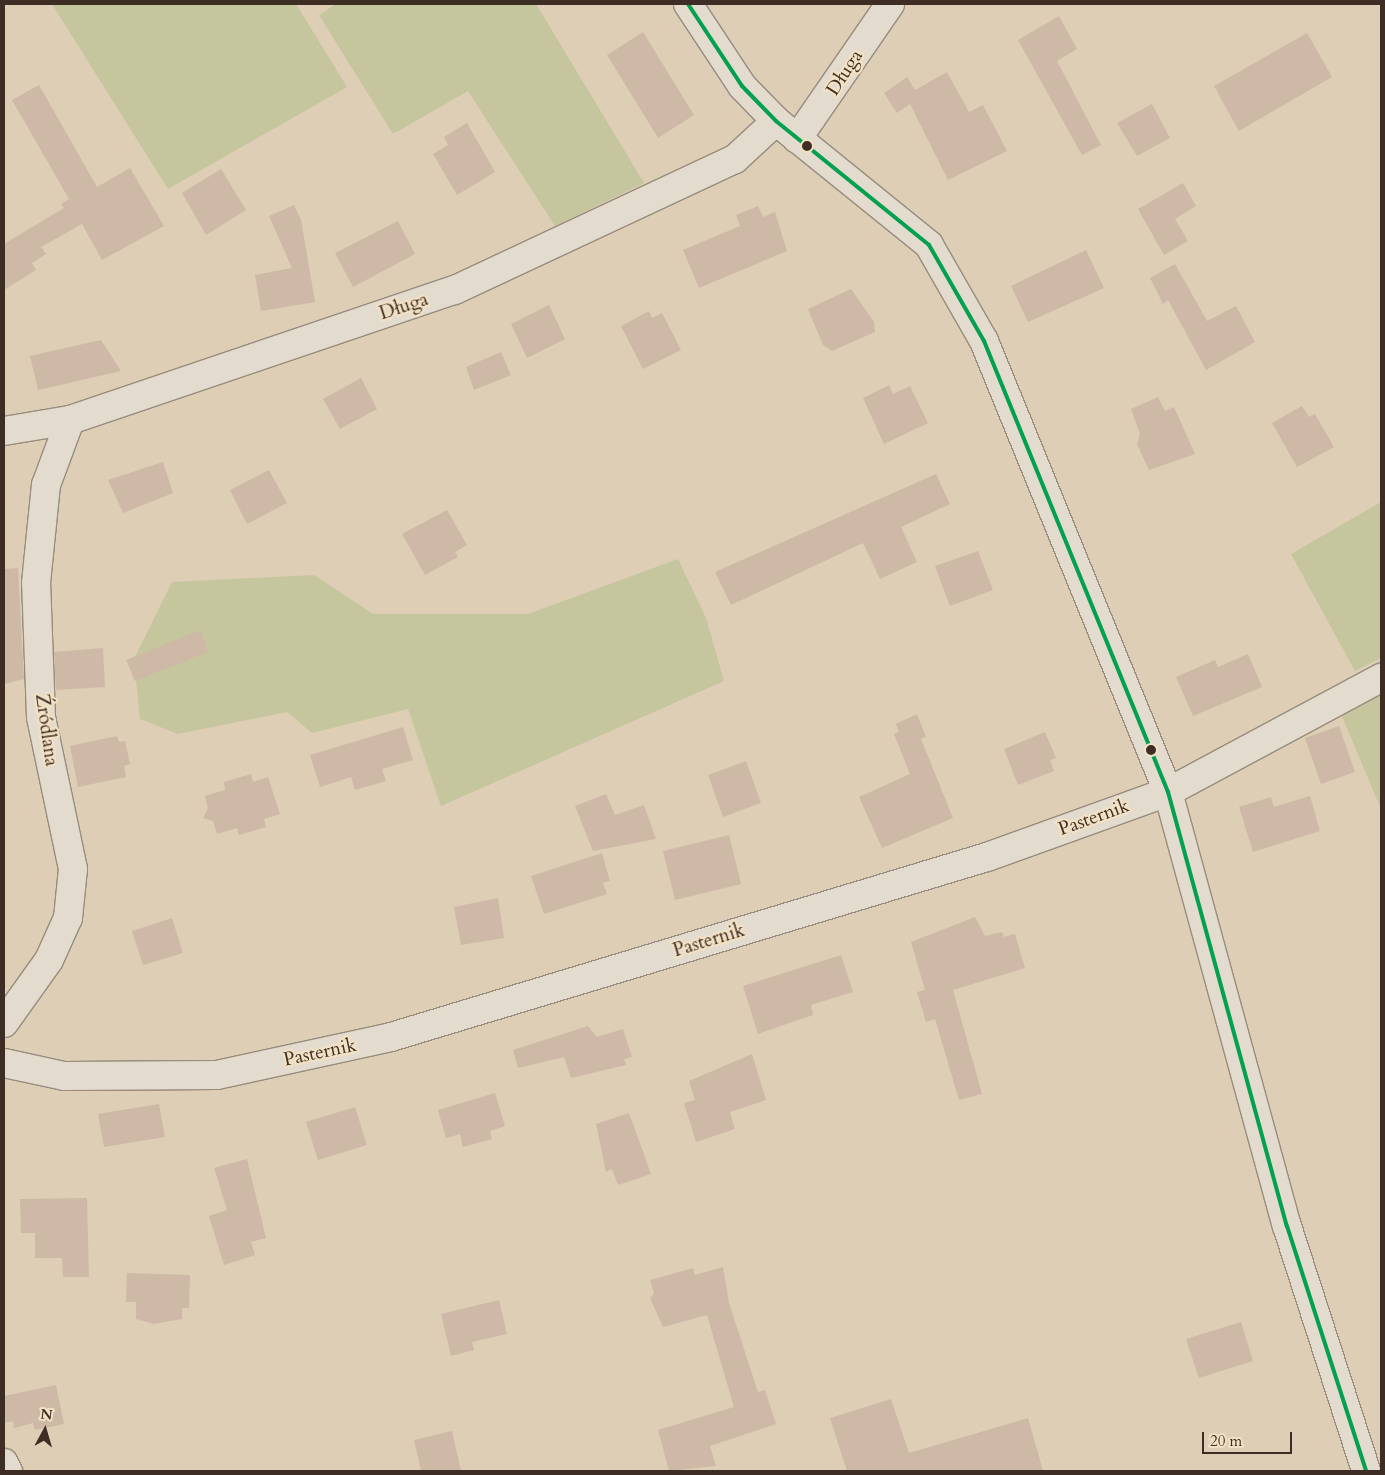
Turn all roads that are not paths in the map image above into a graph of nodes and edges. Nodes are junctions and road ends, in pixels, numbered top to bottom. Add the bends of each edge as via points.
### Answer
1 (688, 4) edge
2 (890, 4) edge
3 (776, 121) junction
4 (797, 139) junction
5 (70, 420) junction
6 (4, 431) edge
7 (1381, 678) edge
8 (1168, 792) junction
9 (4, 1023) edge
10 (4, 1064) edge
11 (4, 1462) edge
12 (8, 1471) edge
13 (1366, 1471) edge

1 - 3 street via 742,86
2 - 4 street, Długa
3 - 4 street
3 - 5 street, Długa via 735,159 455,290
4 - 8 street via 929,245 947,273 984,340 1025,432
5 - 6 street, Długa
5 - 9 street, Źródlana via 46,485 36,583 41,717 73,869 68,918 48,960
7 - 8 street, Pasternik
8 - 10 street, Pasternik via 987,857 391,1038 217,1075 64,1076
8 - 13 street via 1287,1226
11 - 12 street

